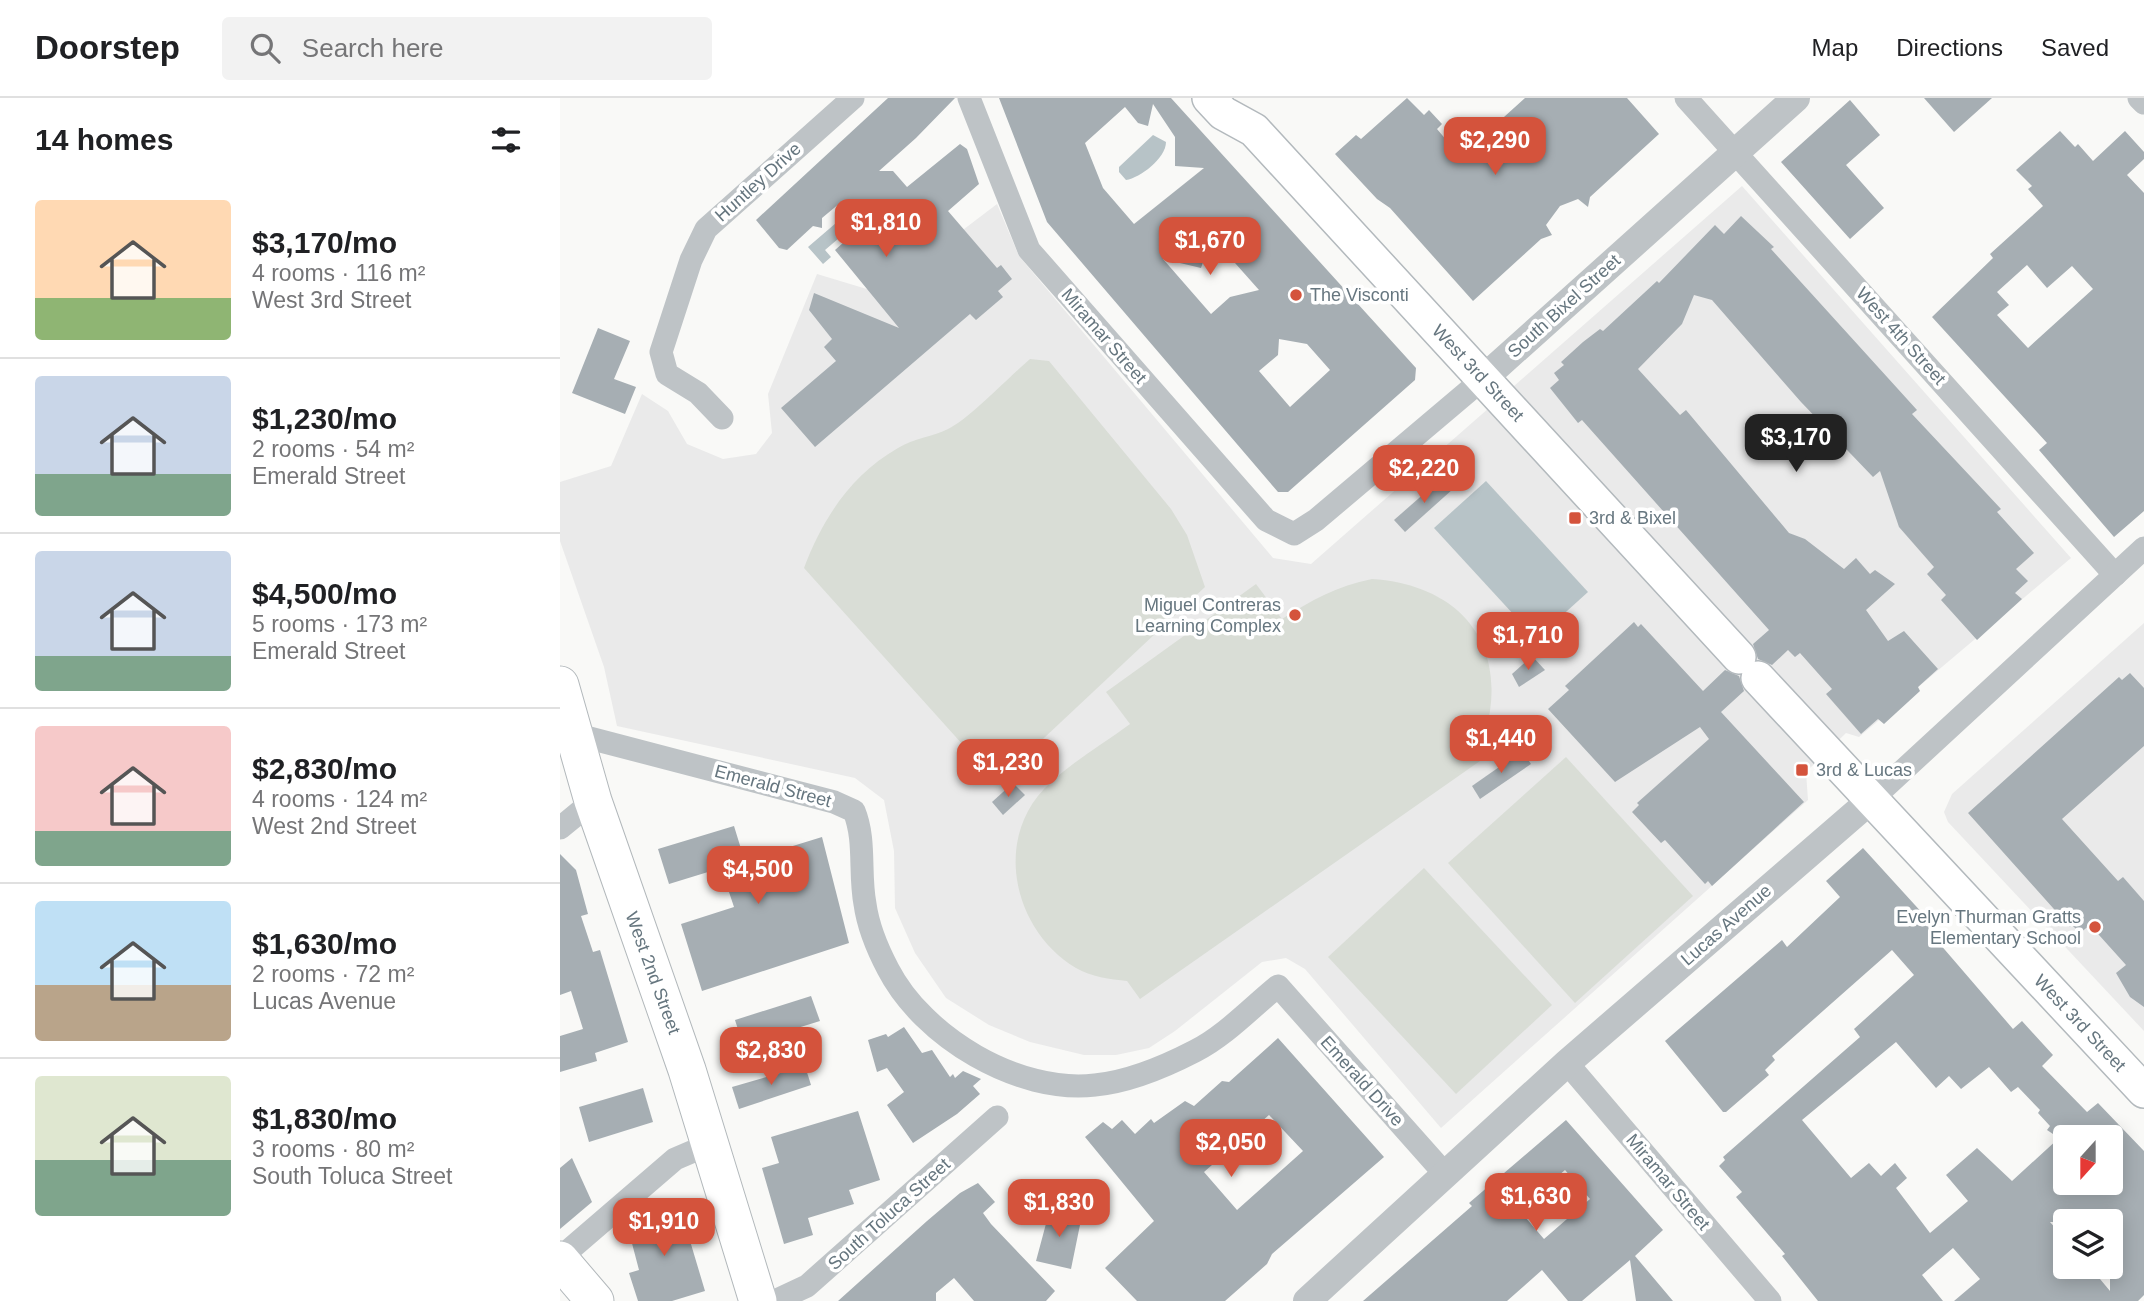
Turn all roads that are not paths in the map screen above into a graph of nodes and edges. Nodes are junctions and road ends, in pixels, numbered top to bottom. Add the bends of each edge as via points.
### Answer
1 (853, 98) edge
2 (969, 98) edge
3 (1209, 98) edge
4 (1242, 98) edge
5 (1686, 98) edge
6 (1796, 98) edge
7 (2139, 98) edge
8 (2144, 103) edge
9 (1254, 130) junction
10 (1737, 153) junction
11 (1484, 378) junction
12 (722, 418) dead end
13 (1294, 534) joint
14 (2144, 548) edge
15 (2115, 575) junction
16 (560, 685) edge
17 (574, 734) junction
18 (1871, 800) junction
19 (593, 801) junction
20 (560, 828) edge
21 (1278, 986) joint
22 (1567, 1063) junction
23 (2144, 1091) edge
24 (998, 1118) dead end
25 (710, 1144) junction
26 (1445, 1174) junction
27 (560, 1259) edge
28 (595, 1301) edge
29 (758, 1301) edge
30 (775, 1301) edge
31 (1307, 1301) edge
32 (1770, 1301) edge

1 - 12 street, Huntley Drive via 706,229 691,260 661,352 667,374 698,393
2 - 13 street, Miramar Street via 1029,250 1266,520
3 - 9 main road, West 3rd Street via 1223,113
4 - 9 main road
5 - 10 street, West 4th Street
6 - 10 street, South Bixel Street
7 - 8 street
9 - 11 main road, West 3rd Street
10 - 11 street, South Bixel Street
10 - 15 street, West 4th Street
11 - 13 street, South Bixel Street
11 - 18 main road, West 3rd Street
14 - 15 street, Lucas Avenue
15 - 18 street, Lucas Avenue
16 - 17 main road, West 2nd Street
17 - 19 main road, West 2nd Street
17 - 21 street, Emerald Street via 854,811 861,828 865,905 889,971 946,1036 977,1058 1011,1073 1049,1083 1094,1086 1144,1072 1196,1051
18 - 22 street, Lucas Avenue
18 - 23 main road, West 3rd Street
19 - 20 street
19 - 25 main road, West 2nd Street
21 - 26 street, Emerald Drive
22 - 26 street, Lucas Avenue
22 - 32 street, Miramar Street
24 - 30 street, South Toluca Street via 807,1286
25 - 27 street via 675,1159
25 - 29 main road, West 2nd Street
26 - 31 street, Lucas Avenue
27 - 28 main road

